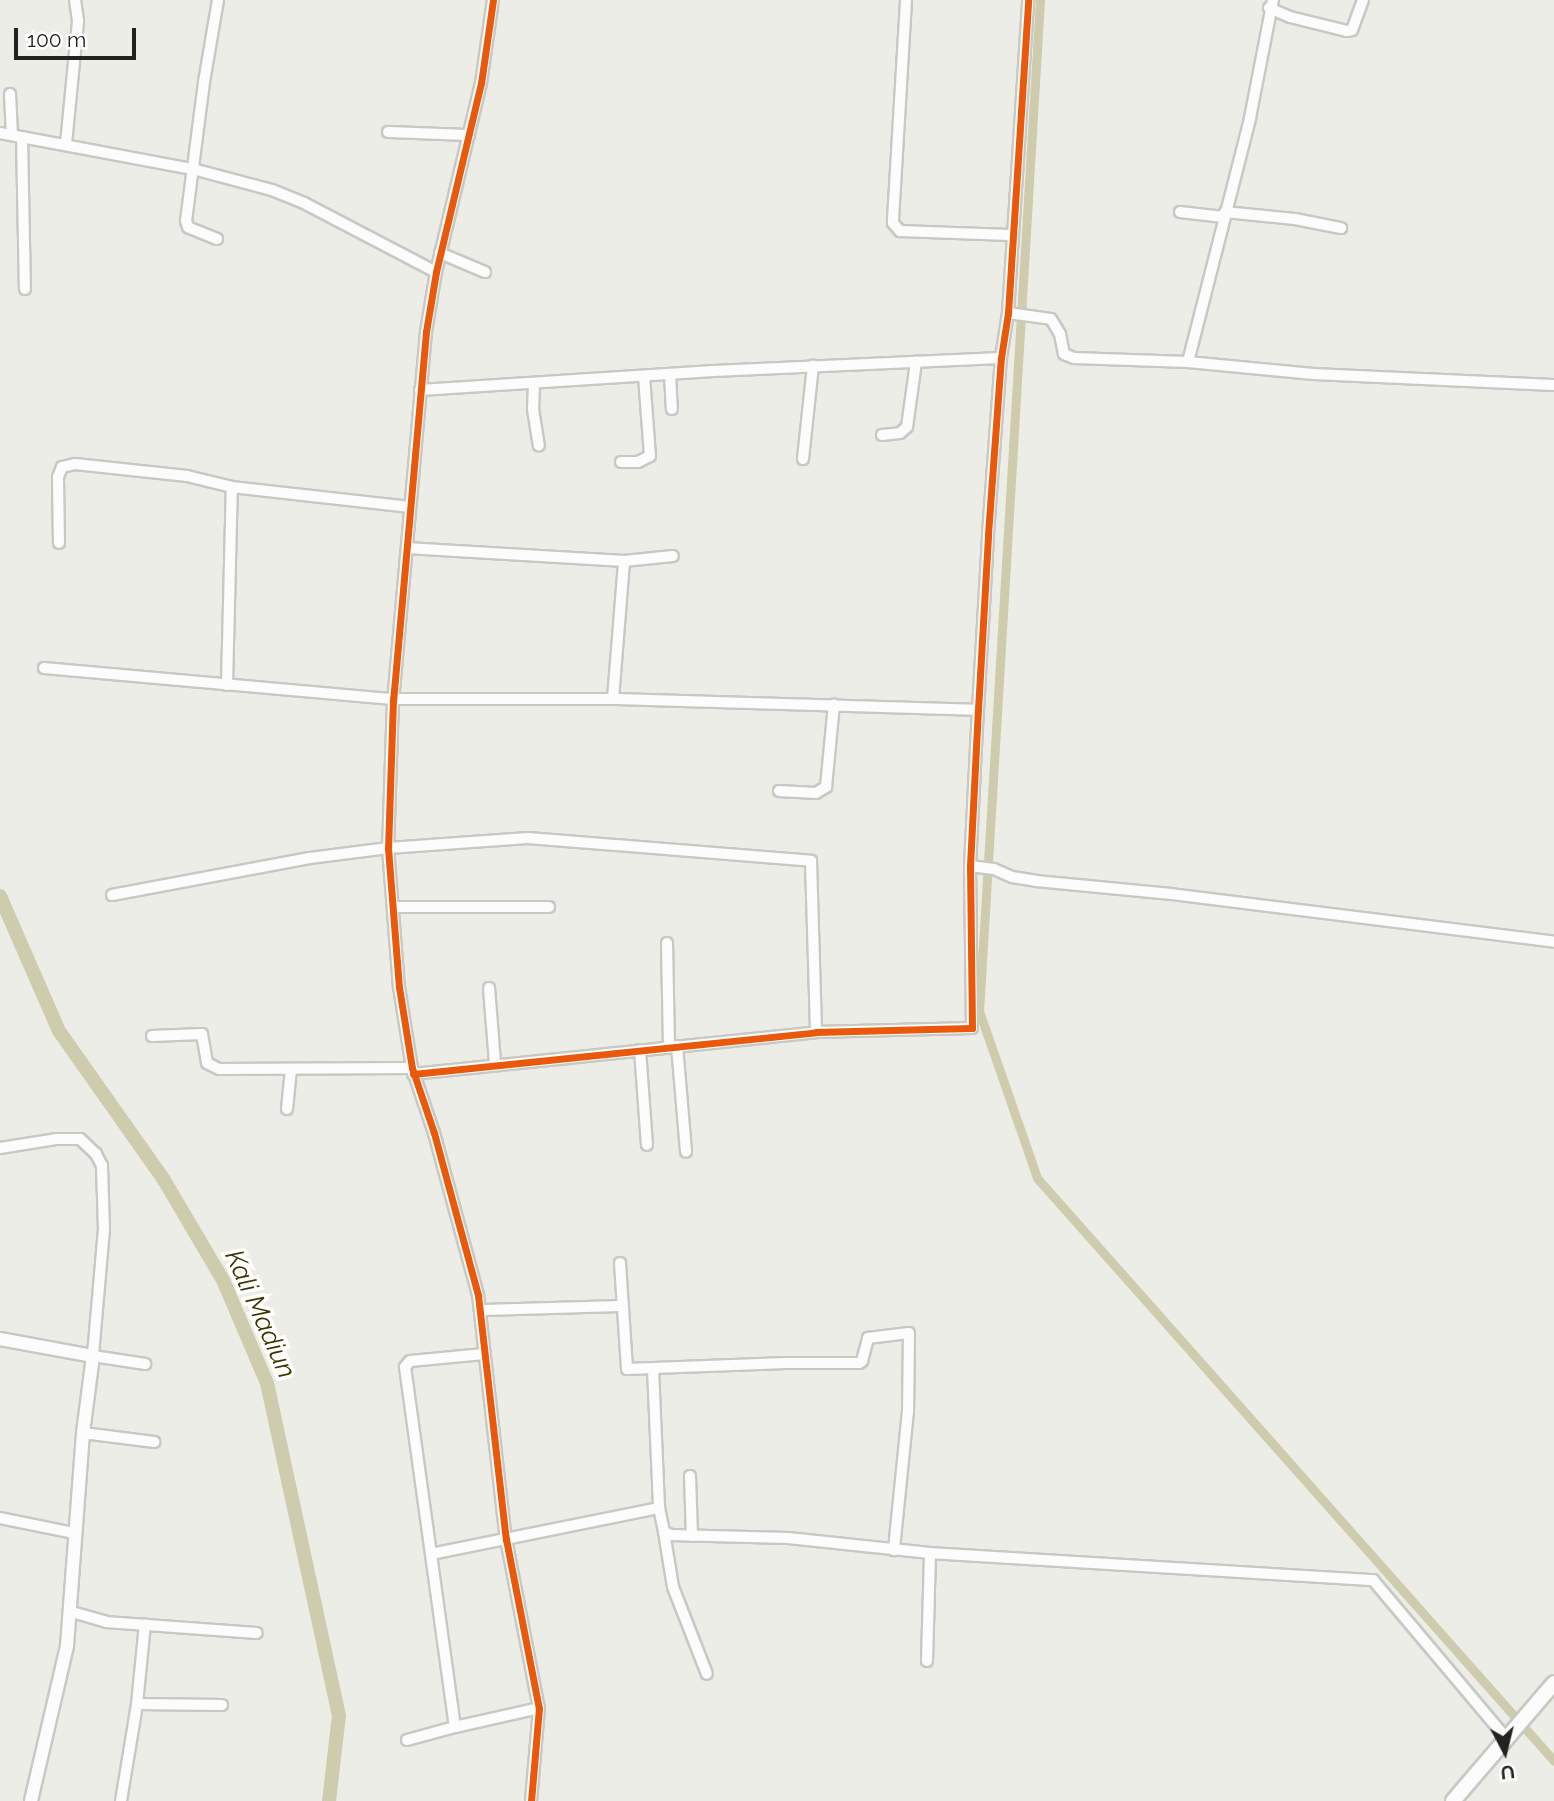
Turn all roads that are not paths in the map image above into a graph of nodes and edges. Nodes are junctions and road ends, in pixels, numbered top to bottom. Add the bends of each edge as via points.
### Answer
1 (75, 0) edge
2 (218, 0) edge
3 (493, 0) edge
4 (1028, 0) edge
5 (1363, 0) edge
6 (906, 1) edge
7 (1271, 4) edge
8 (10, 94) dead end
9 (388, 132) dead end
10 (0, 133) edge
11 (469, 135) junction
12 (17, 136) junction
13 (66, 144) junction
14 (193, 169) junction
15 (1180, 212) dead end
16 (1225, 215) junction
17 (1341, 229) dead end
18 (1010, 235) junction
19 (217, 239) dead end
20 (440, 253) junction
21 (436, 272) junction
22 (485, 272) dead end
23 (25, 289) dead end
24 (1009, 313) junction
25 (1001, 358) junction
26 (916, 362) junction
27 (1188, 362) junction
28 (813, 366) junction
29 (670, 374) junction
30 (644, 376) junction
31 (534, 383) junction
32 (1554, 385) edge
33 (420, 390) junction
34 (672, 409) dead end
35 (882, 435) dead end
36 (539, 446) dead end
37 (803, 459) dead end
38 (621, 462) dead end
39 (232, 487) junction
40 (410, 507) junction
41 (59, 543) dead end
42 (407, 548) junction
43 (673, 556) dead end
44 (624, 561) junction
45 (44, 668) dead end
46 (228, 685) junction
47 (393, 699) junction
48 (613, 699) junction
49 (834, 704) junction
50 (978, 710) junction
51 (779, 791) dead end
52 (388, 848) junction
53 (972, 866) junction
54 (112, 895) dead end
55 (394, 906) junction
56 (549, 907) dead end
57 (1554, 942) edge
58 (667, 943) dead end
59 (489, 988) dead end
60 (816, 1032) junction
61 (152, 1036) dead end
62 (673, 1046) junction
63 (640, 1050) junction
64 (495, 1063) junction
65 (291, 1069) junction
66 (413, 1071) junction
67 (287, 1110) dead end
68 (647, 1145) dead end
69 (0, 1148) edge
70 (686, 1152) dead end
71 (620, 1263) dead end
72 (622, 1306) junction
73 (480, 1310) junction
74 (0, 1339) edge
75 (484, 1354) junction
76 (93, 1356) junction
77 (145, 1364) dead end
78 (653, 1369) junction
79 (83, 1433) junction
80 (154, 1442) dead end
81 (690, 1476) dead end
82 (659, 1508) junction
83 (0, 1518) edge
84 (664, 1532) junction
85 (74, 1533) junction
86 (692, 1535) junction
87 (506, 1539) junction
88 (894, 1550) junction
89 (930, 1553) junction
90 (430, 1554) junction
91 (72, 1612) junction
92 (145, 1624) junction
93 (257, 1633) dead end
94 (927, 1661) dead end
95 (708, 1674) dead end
96 (1554, 1683) edge
97 (137, 1704) junction
98 (222, 1705) dead end
99 (539, 1708) junction
100 (455, 1727) junction
101 (1508, 1738) junction
102 (407, 1740) dead end
103 (31, 1801) edge
104 (121, 1801) edge
105 (531, 1801) edge
106 (1453, 1801) edge

1 - 13 street via 78,21
2 - 14 street
3 - 11 street
4 - 18 street
5 - 7 street via 1352,30 1347,32 1290,17
6 - 18 street via 892,223 900,231
7 - 16 street via 1250,118
8 - 12 street
9 - 11 street
10 - 12 street
11 - 20 street
12 - 13 street
12 - 23 street
13 - 14 street
14 - 19 street via 186,225
14 - 21 street via 304,203
15 - 16 street
16 - 17 street via 1295,219
16 - 27 street
18 - 24 street
20 - 21 street
20 - 22 street
21 - 33 street
24 - 25 street
24 - 27 street via 1051,319 1064,354 1074,358
25 - 26 street
25 - 50 street
26 - 28 street
26 - 35 street via 907,427 900,433
27 - 32 street via 1313,374
28 - 29 street
28 - 37 street
29 - 30 street
29 - 34 street
30 - 31 street
30 - 38 street via 650,456
31 - 33 street
31 - 36 street
33 - 40 street
39 - 40 street
39 - 41 street via 187,476 62,467 58,477
39 - 46 street
40 - 42 street
42 - 44 street
42 - 47 street
43 - 44 street
44 - 48 street
45 - 46 street
46 - 47 street
47 - 48 street
47 - 52 street
48 - 49 street
49 - 50 street
49 - 51 street via 826,787 816,793
50 - 53 street
52 - 54 street
52 - 55 street
52 - 60 street via 528,838 811,861
53 - 57 street via 1036,881
53 - 60 street via 972,1028
55 - 56 street
55 - 66 street via 399,987
58 - 62 street
59 - 64 street
60 - 62 street
61 - 65 street via 202,1034 207,1063 214,1068
62 - 63 street
62 - 70 street
63 - 64 street
63 - 68 street
64 - 66 street
65 - 66 street
65 - 67 street
66 - 73 street
69 - 76 street via 80,1139 87,1142 102,1166 104,1229
71 - 72 street
72 - 73 street
72 - 78 street via 625,1366
73 - 75 street
74 - 76 street
75 - 87 street
75 - 90 street via 406,1364
76 - 77 street
76 - 79 street
78 - 82 street
78 - 88 street via 859,1363 868,1338 909,1334 908,1411
79 - 80 street
79 - 85 street
81 - 86 street
82 - 84 street
82 - 87 street
83 - 85 street
84 - 86 street
84 - 95 street via 673,1587
85 - 91 street
86 - 88 street via 788,1538
87 - 90 street
87 - 99 street
88 - 89 street
89 - 94 street
89 - 101 street via 1373,1580
90 - 100 street
91 - 92 street via 90,1620
91 - 103 street
92 - 93 street
92 - 97 street
96 - 101 main road
97 - 98 street
97 - 104 street
99 - 100 street
99 - 105 street
100 - 102 street
101 - 106 main road

